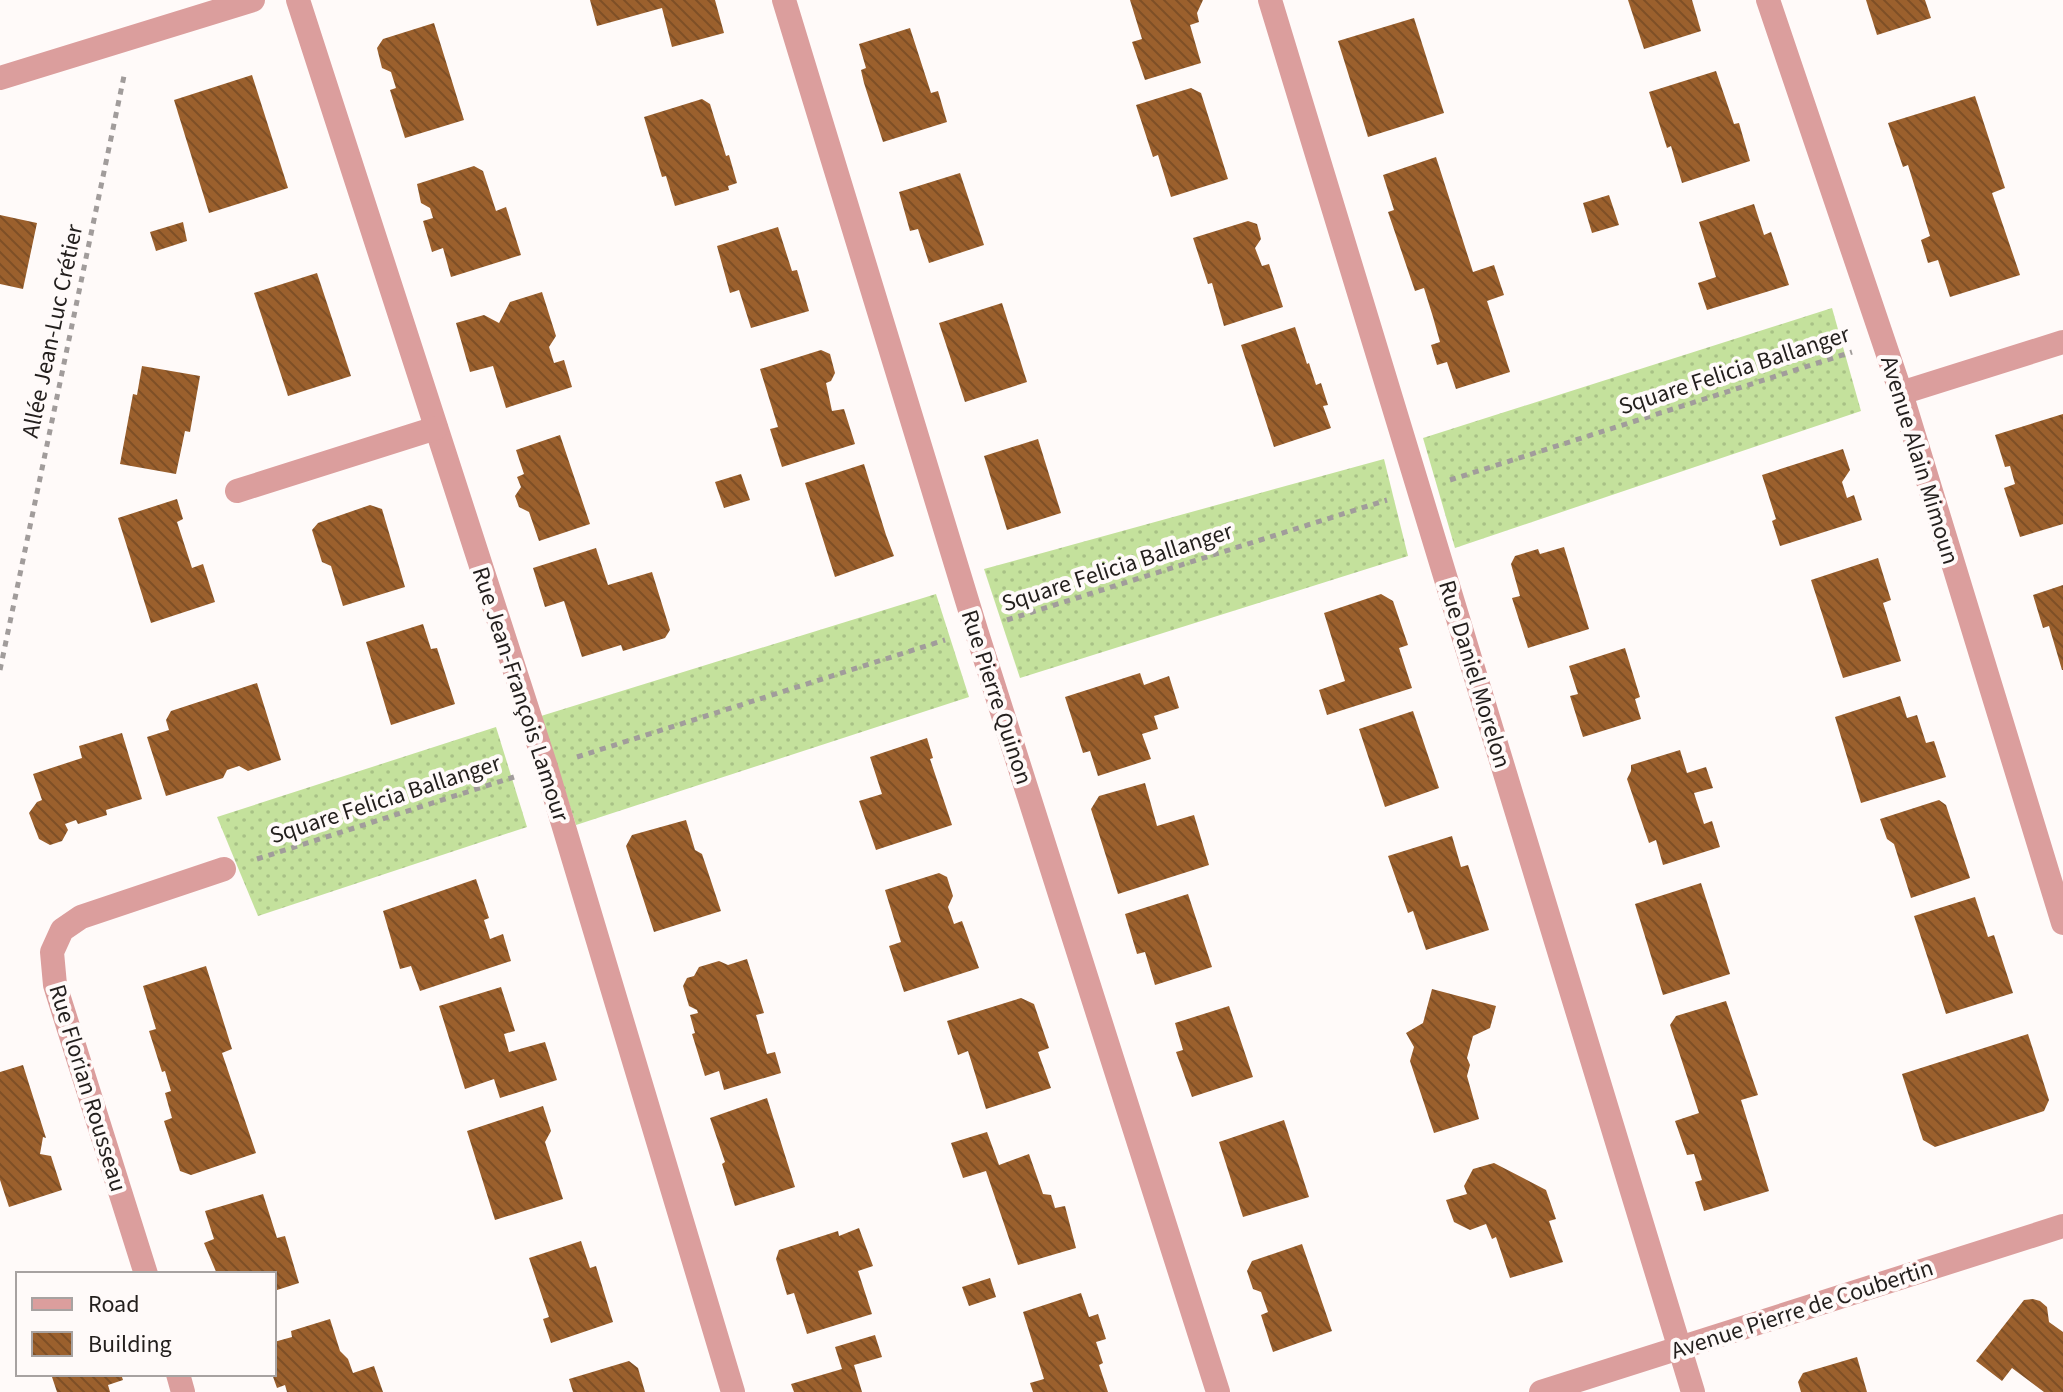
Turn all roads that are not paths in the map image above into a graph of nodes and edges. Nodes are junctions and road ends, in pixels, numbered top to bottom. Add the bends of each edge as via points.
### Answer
1 (253, 0) edge
2 (298, 0) edge
3 (784, 0) edge
4 (1270, 0) edge
5 (1768, 0) edge
6 (0, 78) edge
7 (2063, 342) edge
8 (1901, 393) junction
9 (436, 428) junction
10 (237, 491) dead end
11 (224, 869) road end
12 (2063, 923) edge
13 (2063, 1226) edge
14 (145, 1272) edge
15 (1679, 1348) junction
16 (733, 1392) edge
17 (1218, 1392) edge
18 (1541, 1392) edge
19 (1693, 1392) edge

1 - 6 street
2 - 9 street, Rue Jean-François Lamour
3 - 17 street, Rue Pierre Quinon via 976,630
4 - 15 street, Rue Daniel Morelon
5 - 8 street, Avenue Alain Mimoun
7 - 8 street
8 - 12 street, Avenue Alain Mimoun
9 - 10 street
9 - 16 street, Rue Jean-François Lamour via 546,767
11 - 14 street, Rue Florian Rousseau via 81,917 62,930 52,952 55,985
13 - 15 street, Avenue Pierre de Coubertin
15 - 18 street, Avenue Pierre de Coubertin
15 - 19 street, Rue Daniel Morelon

